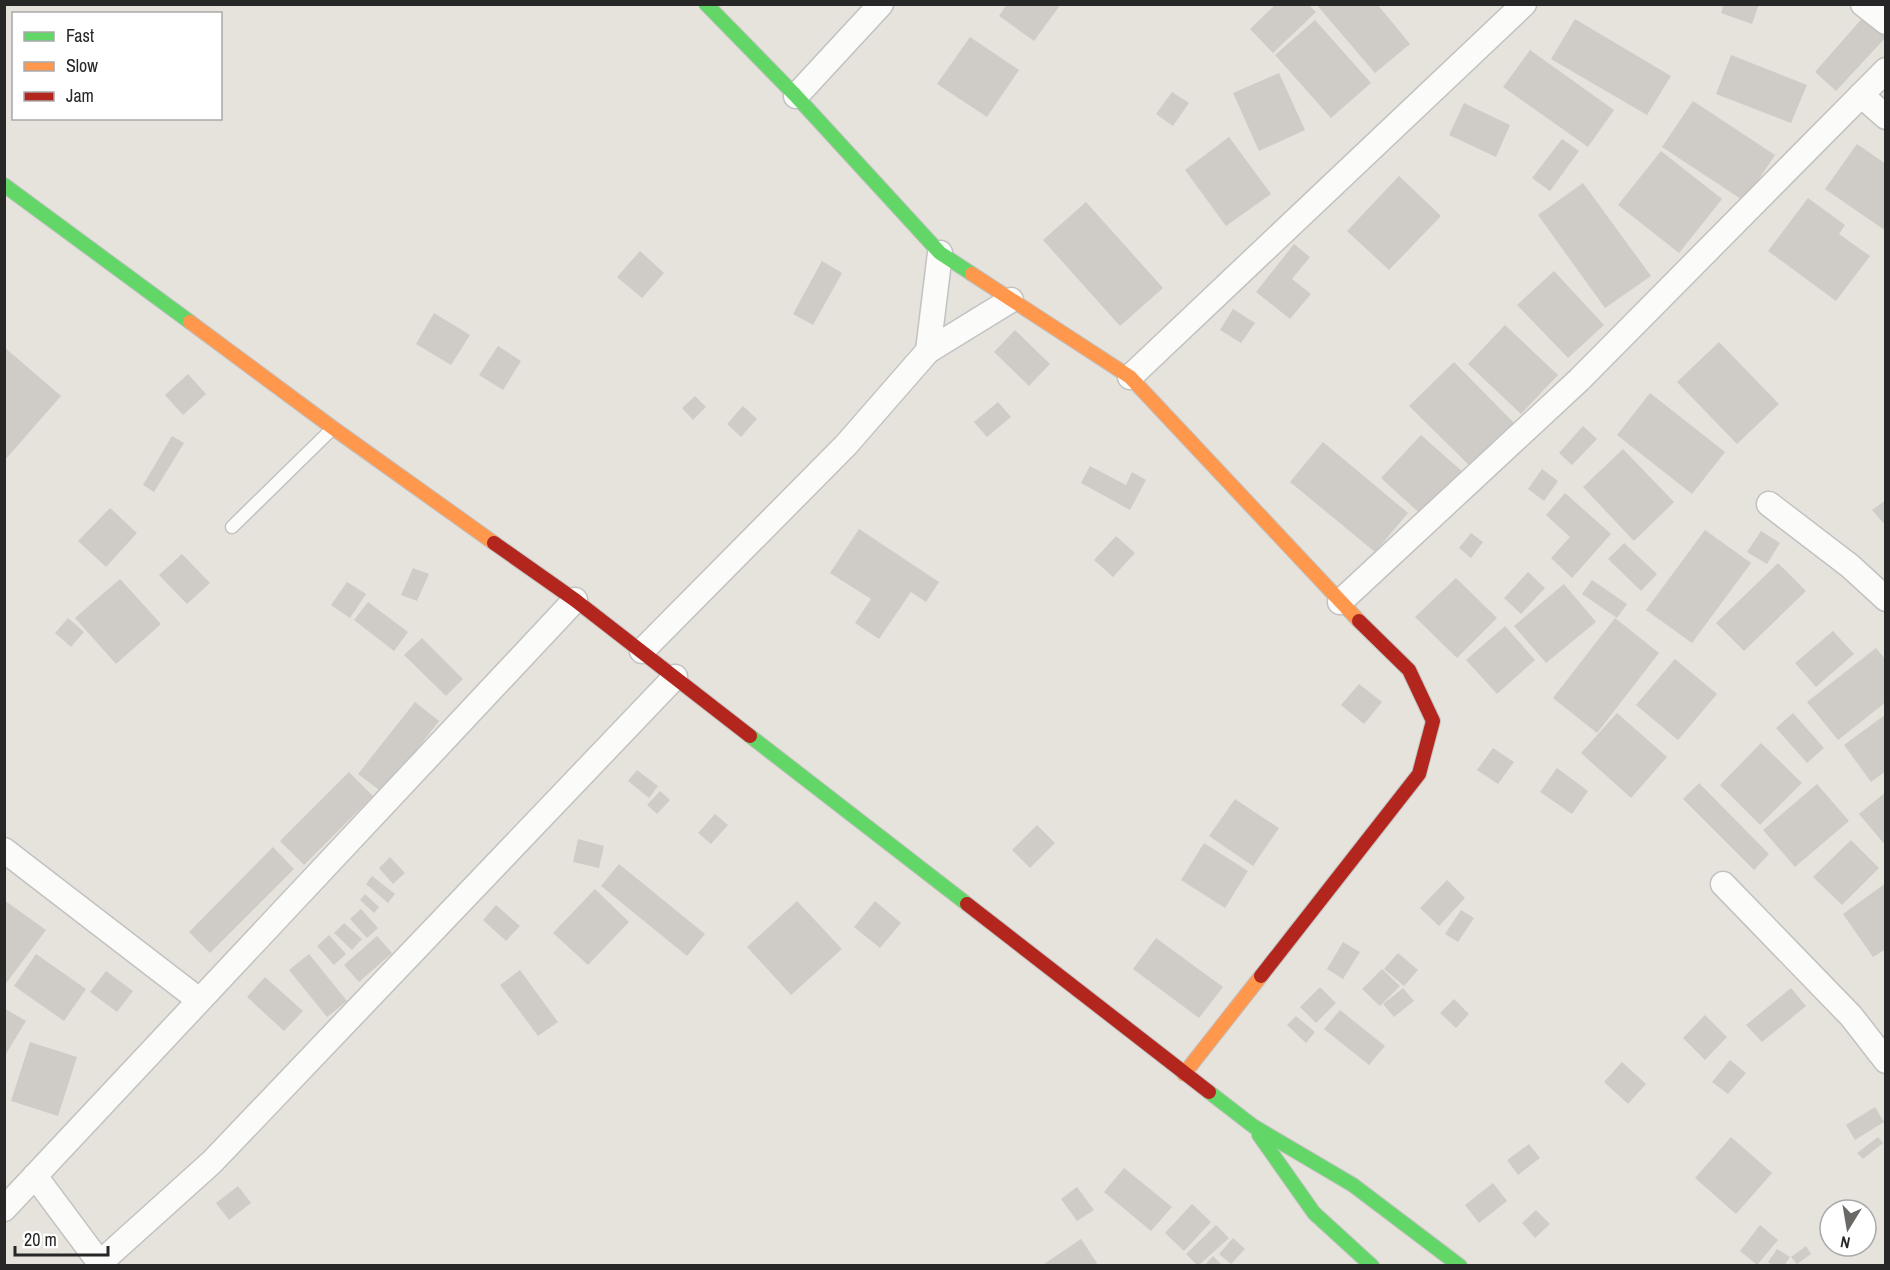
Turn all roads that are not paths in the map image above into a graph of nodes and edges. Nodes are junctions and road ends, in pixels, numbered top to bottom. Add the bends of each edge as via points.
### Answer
1 (706, 4) edge
2 (881, 4) edge
3 (1524, 4) edge
4 (1863, 4) edge
5 (1886, 22) edge
6 (1886, 70) edge
7 (1862, 95) junction
8 (796, 96) junction
9 (1886, 117) edge
10 (4, 185) edge
11 (940, 253) junction
12 (1011, 300) junction
13 (928, 351) junction
14 (1130, 377) junction
15 (333, 428) junction
16 (1769, 504) dead end
17 (232, 527) dead end
18 (1886, 599) edge
19 (575, 600) junction
20 (1340, 602) junction
21 (642, 651) junction
22 (675, 677) junction
23 (4, 850) edge
24 (1723, 884) dead end
25 (200, 1000) junction
26 (1886, 1061) edge
27 (1184, 1074) junction
28 (1253, 1126) junction
29 (35, 1176) junction
30 (4, 1209) edge
31 (102, 1264) edge
32 (1372, 1266) edge
33 (1460, 1266) edge

1 - 8 main road
2 - 8 street
3 - 14 street
4 - 5 street
6 - 7 street
7 - 9 street
7 - 20 street via 1579,380
8 - 11 main road
10 - 15 main road
11 - 12 main road
11 - 13 street
12 - 13 street
12 - 14 main road
13 - 21 street via 846,445
14 - 20 main road
15 - 17 lane
15 - 19 main road
16 - 18 street
19 - 21 main road
19 - 25 street
20 - 27 main road via 1409,670 1433,721 1419,774
21 - 22 main road
22 - 27 main road
22 - 31 street via 212,1162
23 - 25 street
24 - 26 street via 1851,1016
25 - 29 street
27 - 28 main road
28 - 32 main road via 1314,1213
28 - 33 main road via 1353,1185
29 - 30 street
29 - 31 street

